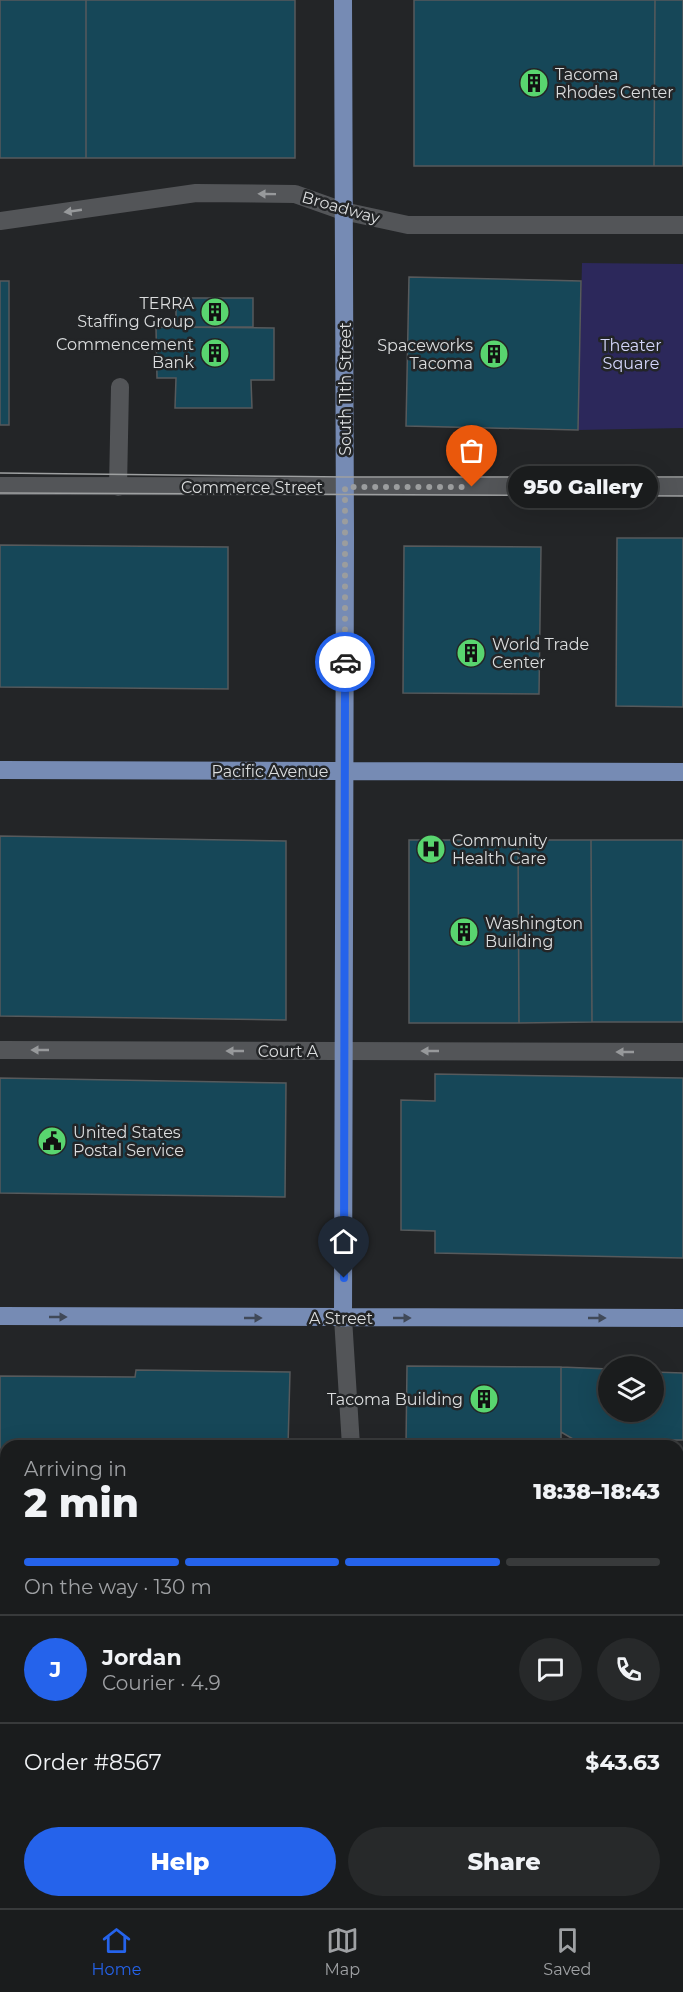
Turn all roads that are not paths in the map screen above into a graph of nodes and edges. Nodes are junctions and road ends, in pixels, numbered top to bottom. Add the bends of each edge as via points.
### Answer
1 (343, 0) edge
2 (343, 212) junction
3 (0, 221) edge
4 (683, 225) edge
5 (120, 387) dead end
6 (0, 486) edge
7 (118, 487) junction
8 (345, 487) junction
9 (683, 487) edge
10 (0, 770) edge
11 (345, 771) junction
12 (683, 772) edge
13 (0, 1050) edge
14 (344, 1051) junction
15 (683, 1052) edge
16 (0, 1316) edge
17 (343, 1318) junction
18 (683, 1318) edge
19 (351, 1440) edge

1 - 2 main road, South 11th Street
2 -> 3 street, Broadway via 295,194 196,193
2 - 4 street, Broadway via 408,225
2 - 8 main road, South 11th Street
5 - 7 street
6 - 7 street, Commerce Street
7 - 8 street, Commerce Street
8 - 9 street, Commerce Street
8 - 11 main road, South 11th Street
10 - 11 main road, Pacific Avenue
11 - 12 main road, Pacific Avenue
11 - 14 main road, South 11th Street
14 -> 13 street, Court A
15 -> 14 street, Court A
14 - 17 main road, South 11th Street
16 -> 17 main road, A Street
17 -> 18 main road, A Street
17 - 19 street

